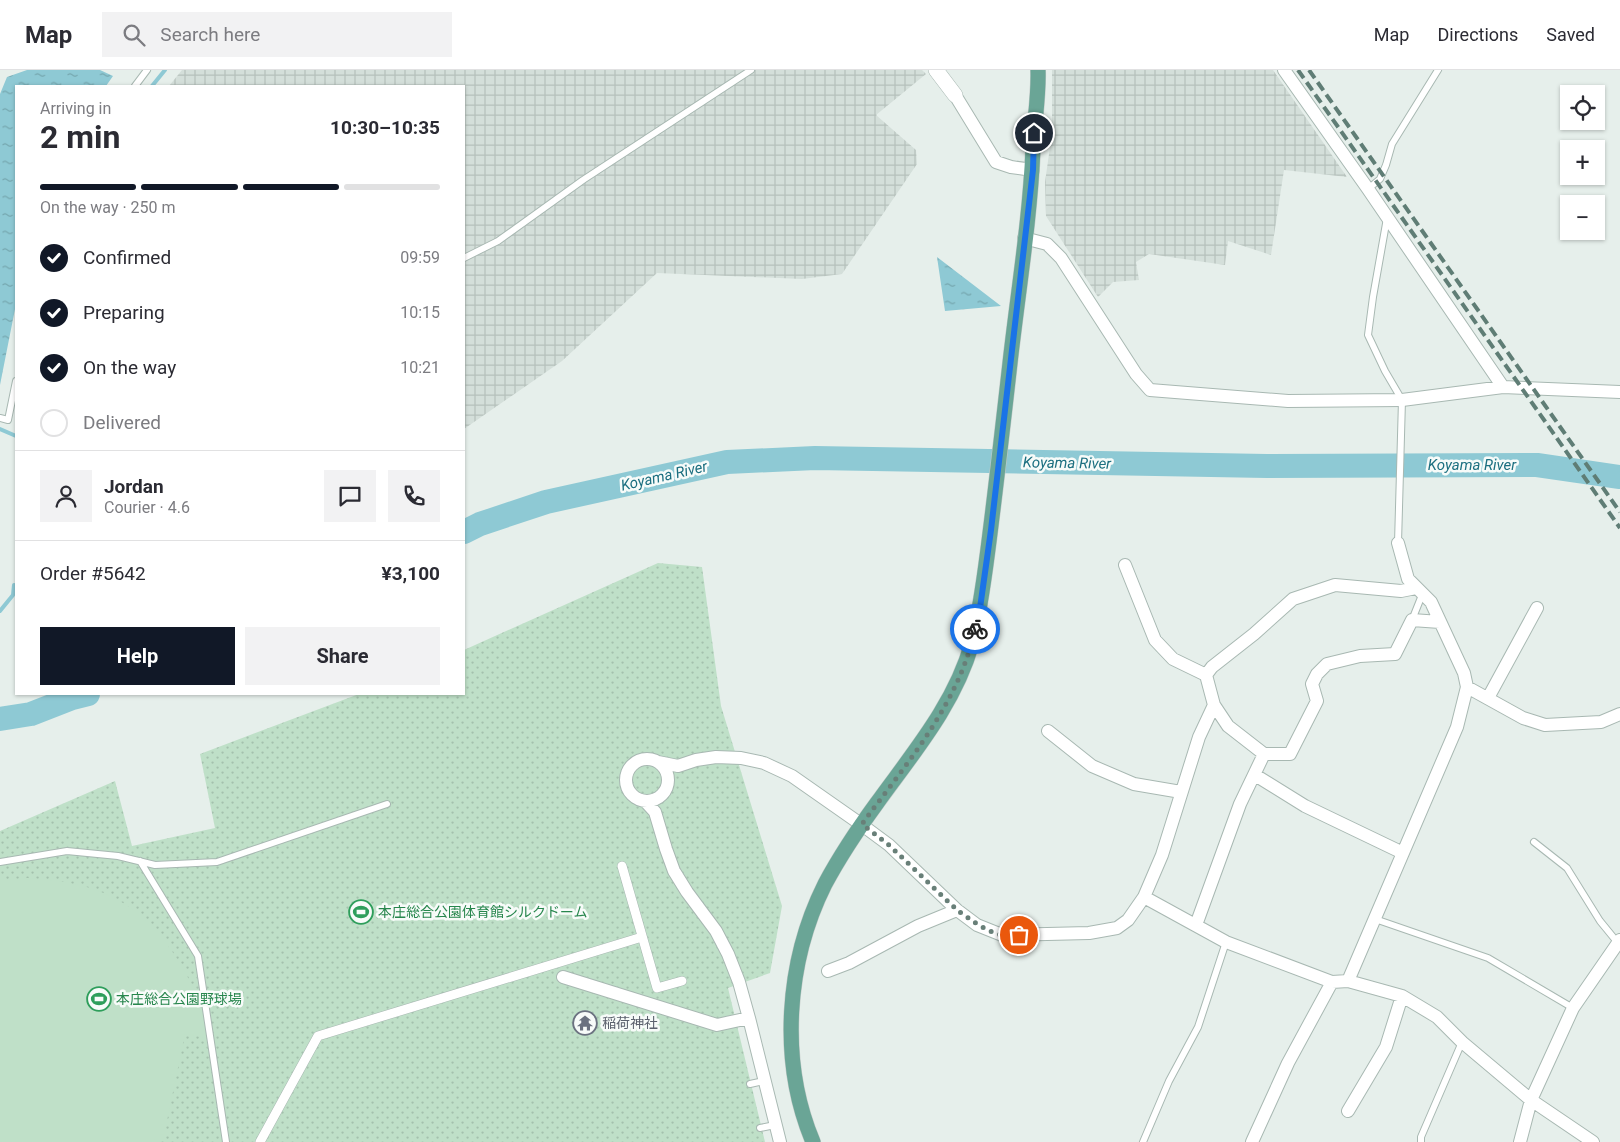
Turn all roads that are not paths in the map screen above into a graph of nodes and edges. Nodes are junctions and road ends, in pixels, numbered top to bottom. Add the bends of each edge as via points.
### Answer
1 (147, 70) edge
2 (751, 70) edge
3 (936, 70) edge
4 (1038, 70) edge
5 (1284, 70) edge
6 (1438, 70) edge
7 (136, 85) edge
8 (956, 95) joint
9 (1033, 170) junction
10 (1368, 189) junction
11 (1387, 218) junction
12 (1024, 238) junction
13 (465, 257) edge
14 (15, 385) edge
15 (1503, 387) junction
16 (1620, 392) edge
17 (1403, 404) junction
18 (0, 418) edge
19 (1398, 544) joint
20 (1125, 564) dead end
21 (1419, 592) junction
22 (1538, 608) dead end
23 (1412, 620) junction
24 (1440, 622) junction
25 (1206, 676) junction
26 (1467, 687) junction
27 (1488, 698) junction
28 (1214, 705) junction
29 (1620, 714) edge
30 (1048, 730) dead end
31 (1264, 754) junction
32 (658, 762) junction
33 (678, 766) junction
34 (1255, 774) junction
35 (668, 780) junction
36 (1181, 792) junction
37 (658, 798) junction
38 (645, 802) junction
39 (387, 804) dead end
40 (655, 812) junction
41 (862, 824) junction
42 (1534, 842) dead end
43 (1403, 853) junction
44 (140, 861) junction
45 (0, 862) edge
46 (622, 866) dead end
47 (1144, 897) junction
48 (957, 910) junction
49 (1374, 919) junction
50 (1196, 925) junction
51 (642, 937) junction
52 (1226, 942) junction
53 (1620, 942) edge
54 (828, 971) dead end
55 (563, 977) dead end
56 (682, 981) dead end
57 (1348, 981) junction
58 (1332, 982) junction
59 (1402, 996) junction
60 (1573, 1008) junction
61 (749, 1018) junction
62 (1462, 1042) junction
63 (764, 1081) junction
64 (750, 1084) dead end
65 (1531, 1100) junction
66 (1348, 1112) dead end
67 (775, 1125) junction
68 (760, 1128) dead end
69 (226, 1142) edge
70 (260, 1142) edge
71 (780, 1142) edge
72 (813, 1142) edge
73 (1143, 1142) edge
74 (1252, 1142) edge
75 (1420, 1142) edge
76 (1520, 1142) edge
77 (1593, 1142) edge

1 - 7 lane
2 - 13 lane via 498,240
3 - 8 street
4 - 9 main road
5 - 10 street
6 - 10 lane via 1392,144 1380,179
8 - 9 street via 996,162
9 - 12 main road
10 - 11 street
11 - 15 street
11 - 17 lane via 1368,335
12 - 17 street via 1047,244 1061,258 1136,374 1150,390 1288,401
12 - 41 main road via 991,526 972,646 954,689 924,741
14 - 18 lane via 8,420
15 - 16 street
15 - 17 street
17 - 19 lane
19 - 21 street via 1408,579
20 - 25 street via 1155,640 1173,659
21 - 23 lane
21 - 24 street via 1430,602
21 - 25 street via 1335,584 1293,599 1212,667
22 - 27 street
23 - 24 street
23 - 31 street via 1395,654 1360,656 1327,664 1312,684 1317,701 1290,754
24 - 26 street via 1464,673
25 - 28 street
26 - 27 street
26 - 43 street via 1456,727
27 - 29 street via 1523,718 1546,725 1601,722
28 - 31 street via 1228,726
28 - 36 street via 1199,737
30 - 36 street via 1092,766 1134,784
31 - 34 street
32 - 33 street
32 - 35 street via 667,773
32 - 38 street via 637,762 627,772 629,791
33 - 35 street
33 - 41 street via 716,758 741,758 764,763 792,776
34 - 43 street via 1305,806
34 - 50 street via 1240,804
35 - 37 street
36 - 47 street via 1162,855
37 - 38 street
37 - 40 street
38 - 40 street
39 - 44 lane via 217,862 155,865
40 - 61 street via 674,871 728,954
41 - 48 street via 889,845
41 - 72 main road via 825,884 807,928 796,975 791,1027 796,1085
42 - 53 lane via 1567,868 1600,921
43 - 49 street
44 - 45 lane via 67,851
44 - 69 lane via 198,956
46 - 51 street
47 - 48 street via 1128,920 1117,928 1089,933 1002,935 978,925
47 - 50 street
48 - 54 street
49 - 57 street
49 - 60 lane via 1488,958
50 - 52 street
51 - 56 street via 657,988
51 - 70 street via 318,1036
52 - 58 street
52 - 73 lane via 1198,1027 1169,1081
53 - 60 street
55 - 61 street via 717,1025
57 - 58 street
57 - 59 street
58 - 74 street via 1288,1063
59 - 62 street via 1437,1017
59 - 66 street via 1386,1047
60 - 65 street
61 - 63 street
62 - 65 street
62 - 75 lane
63 - 64 lane
63 - 67 street
65 - 76 street
65 - 77 street
67 - 68 lane
67 - 71 street

